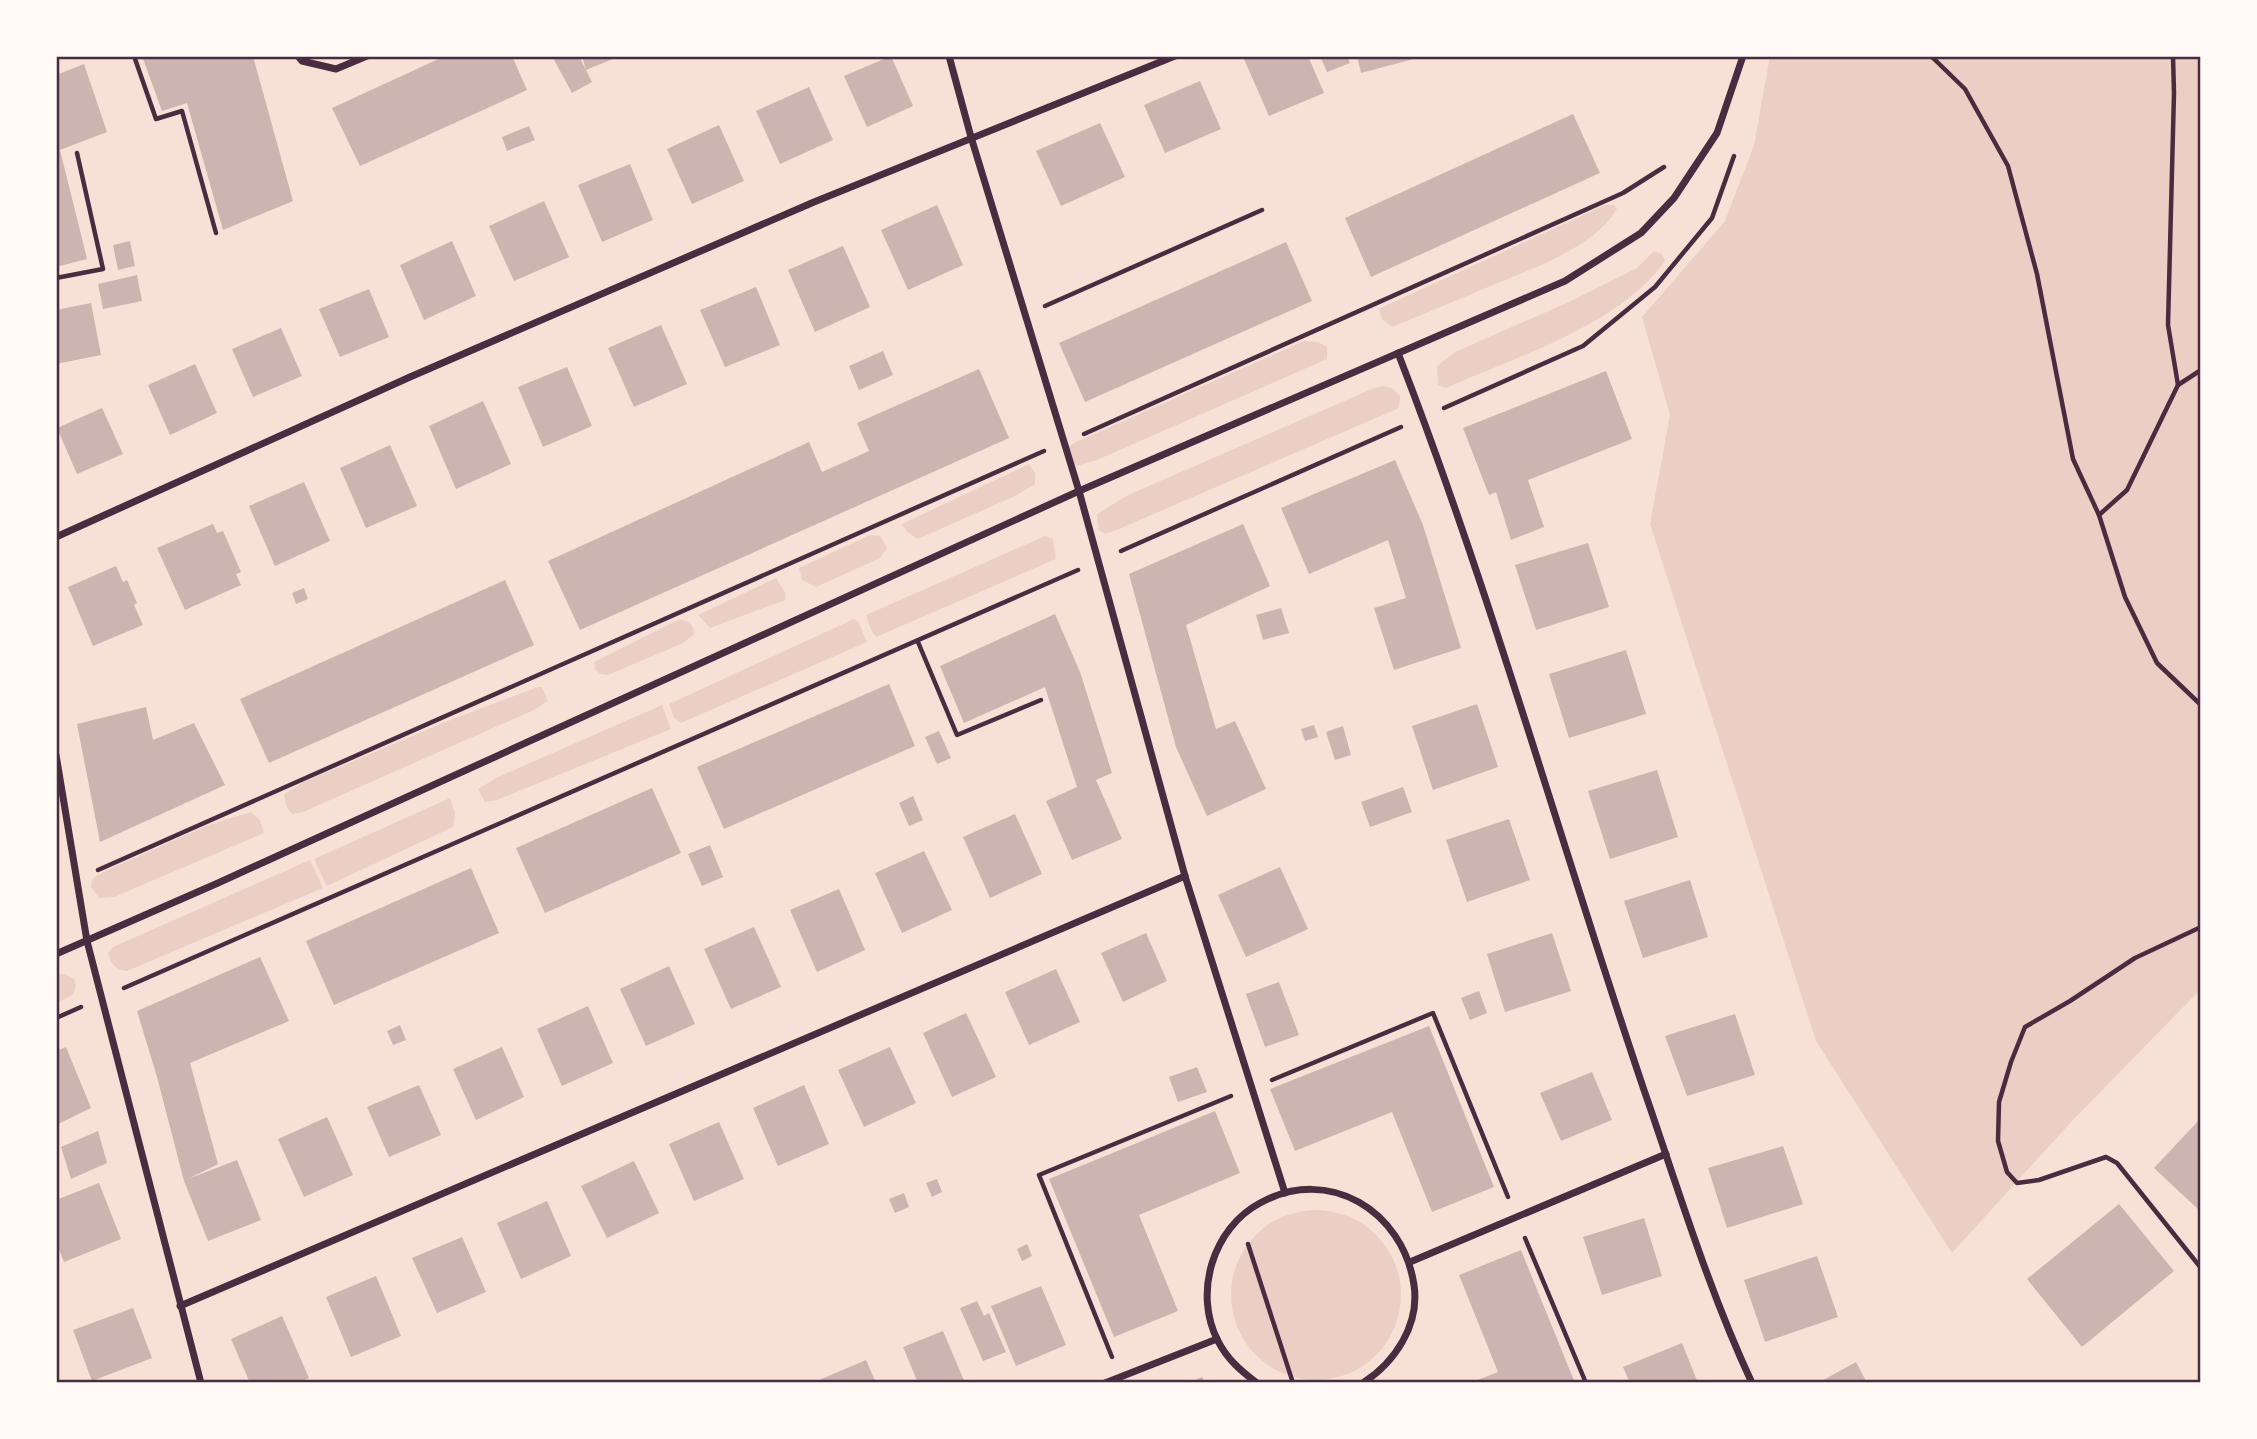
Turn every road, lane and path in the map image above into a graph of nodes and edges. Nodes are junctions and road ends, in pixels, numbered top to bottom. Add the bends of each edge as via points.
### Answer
1 (134, 56) edge
2 (299, 56) edge
3 (367, 56) edge
4 (949, 56) edge
5 (1175, 56) edge
6 (1743, 56) edge
7 (1931, 56) edge
8 (2173, 56) edge
9 (971, 137) junction
10 (1738, 144) dead end
11 (77, 153) dead end
12 (1670, 163) dead end
13 (1262, 210) dead end
14 (216, 233) dead end
15 (56, 278) edge
16 (1025, 315) junction
17 (1398, 354) junction
18 (2201, 370) edge
19 (2178, 385) junction
20 (1423, 418) junction
21 (1064, 443) junction
22 (1079, 491) junction
23 (2099, 515) junction
24 (56, 537) edge
25 (1098, 561) junction
26 (918, 642) junction
27 (1041, 700) dead end
28 (2201, 705) edge
29 (56, 755) edge
30 (1185, 876) junction
31 (77, 879) junction
32 (2201, 927) edge
33 (87, 941) junction
34 (56, 954) edge
35 (101, 998) junction
36 (56, 1018) edge
37 (1666, 1154) junction
38 (1285, 1193) junction
39 (1239, 1218) junction
40 (1410, 1262) junction
41 (2201, 1268) edge
42 (180, 1306) junction
43 (1217, 1339) junction
44 (201, 1383) edge
45 (1105, 1383) edge
46 (1258, 1383) edge
47 (1293, 1383) edge
48 (1363, 1383) edge
49 (1752, 1383) edge

1 - 14 path via 156,120 182,111
2 - 3 street via 302,61 336,69
4 - 9 street
5 - 9 street
6 - 17 street via 1717,133 1674,198 1641,233 1565,281
7 - 23 path via 1965,89 2008,166 2037,274 2073,459
8 - 19 path via 2168,325
9 - 16 street
9 - 24 street via 469,351
10 - 20 path via 1712,218 1655,286 1583,346
11 - 15 path via 103,269
12 - 21 path via 1611,199
13 - 16 path
16 - 21 street
17 - 20 street
17 - 22 street
18 - 19 path
19 - 23 path via 2127,490
20 - 25 path
20 - 37 street via 1502,645
21 - 22 street
21 - 31 path
22 - 25 street
22 - 33 street
23 - 28 path via 2125,597 2157,663
25 - 26 path
25 - 30 street
26 - 27 path via 957,735
26 - 35 path
29 - 31 street
30 - 38 street
30 - 42 street
31 - 33 street
32 - 41 path via 2135,958 2025,1027 1998,1101 1998,1141 2007,1172 2017,1183 2106,1157 2117,1163
33 - 34 street
33 - 35 street
35 - 36 path
35 - 42 street
37 - 40 street
37 - 49 street
38 - 39 street
38 - 40 street via 1310,1189 1361,1202 1399,1238
39 - 43 street via 1211,1262 1209,1314
39 - 47 path
40 - 48 street via 1415,1289 1412,1317 1402,1343 1386,1366
42 - 44 street
43 - 45 street
43 - 46 street via 1242,1372

